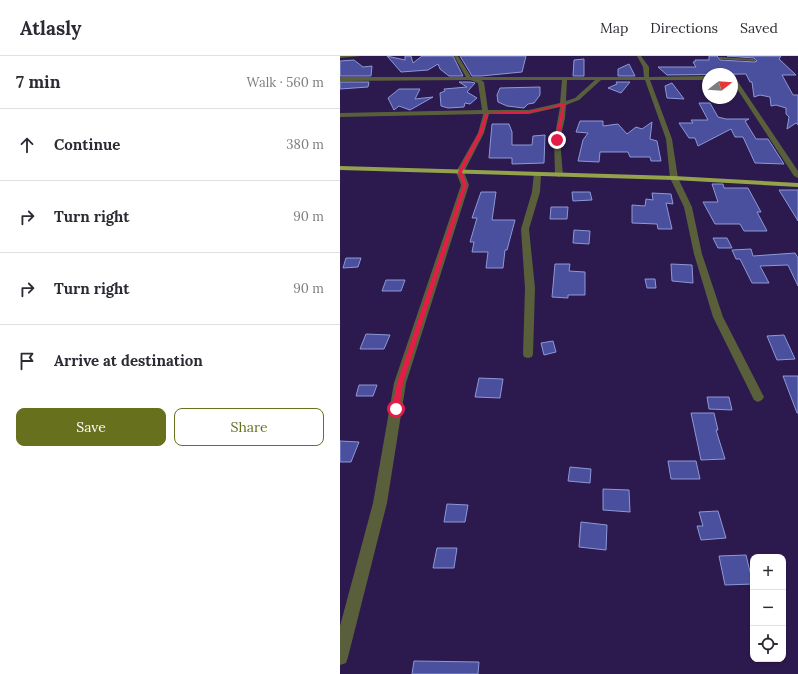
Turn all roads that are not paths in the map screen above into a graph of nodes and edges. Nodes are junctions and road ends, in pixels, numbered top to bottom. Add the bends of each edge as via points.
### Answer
1 (359, 56) edge
2 (456, 56) edge
3 (639, 56) edge
4 (750, 56) edge
5 (340, 57) edge
6 (720, 57) edge
7 (724, 63) dead end
8 (469, 78) junction
9 (565, 78) junction
10 (600, 78) junction
11 (647, 78) junction
12 (702, 78) edge
13 (340, 79) edge
14 (738, 87) edge
15 (564, 104) junction
16 (485, 113) junction
17 (340, 115) edge
18 (340, 168) edge
19 (460, 172) junction
20 (537, 174) junction
21 (559, 175) junction
22 (798, 176) edge
23 (674, 178) junction
24 (797, 185) edge
25 (528, 354) dead end
26 (758, 397) dead end
27 (340, 658) edge

1 - 5 street
2 - 8 street
3 - 11 street via 646,67
4 - 6 street via 754,60
6 - 7 street
8 - 9 street
8 - 13 street
8 - 16 street via 481,82
9 - 10 street
9 - 15 street
10 - 11 street
10 - 15 street via 577,99
11 - 12 street
11 - 23 street via 669,139
14 - 22 street
15 - 16 street via 529,112
15 - 21 street via 557,140
16 - 17 street
16 - 19 street via 481,132
18 - 19 highway
19 - 20 highway
19 - 27 street via 465,185 400,383 380,502
20 - 21 highway
20 - 25 street via 536,192 525,229 530,288
21 - 23 highway
23 - 24 highway
23 - 26 street via 688,208 698,254 718,317

